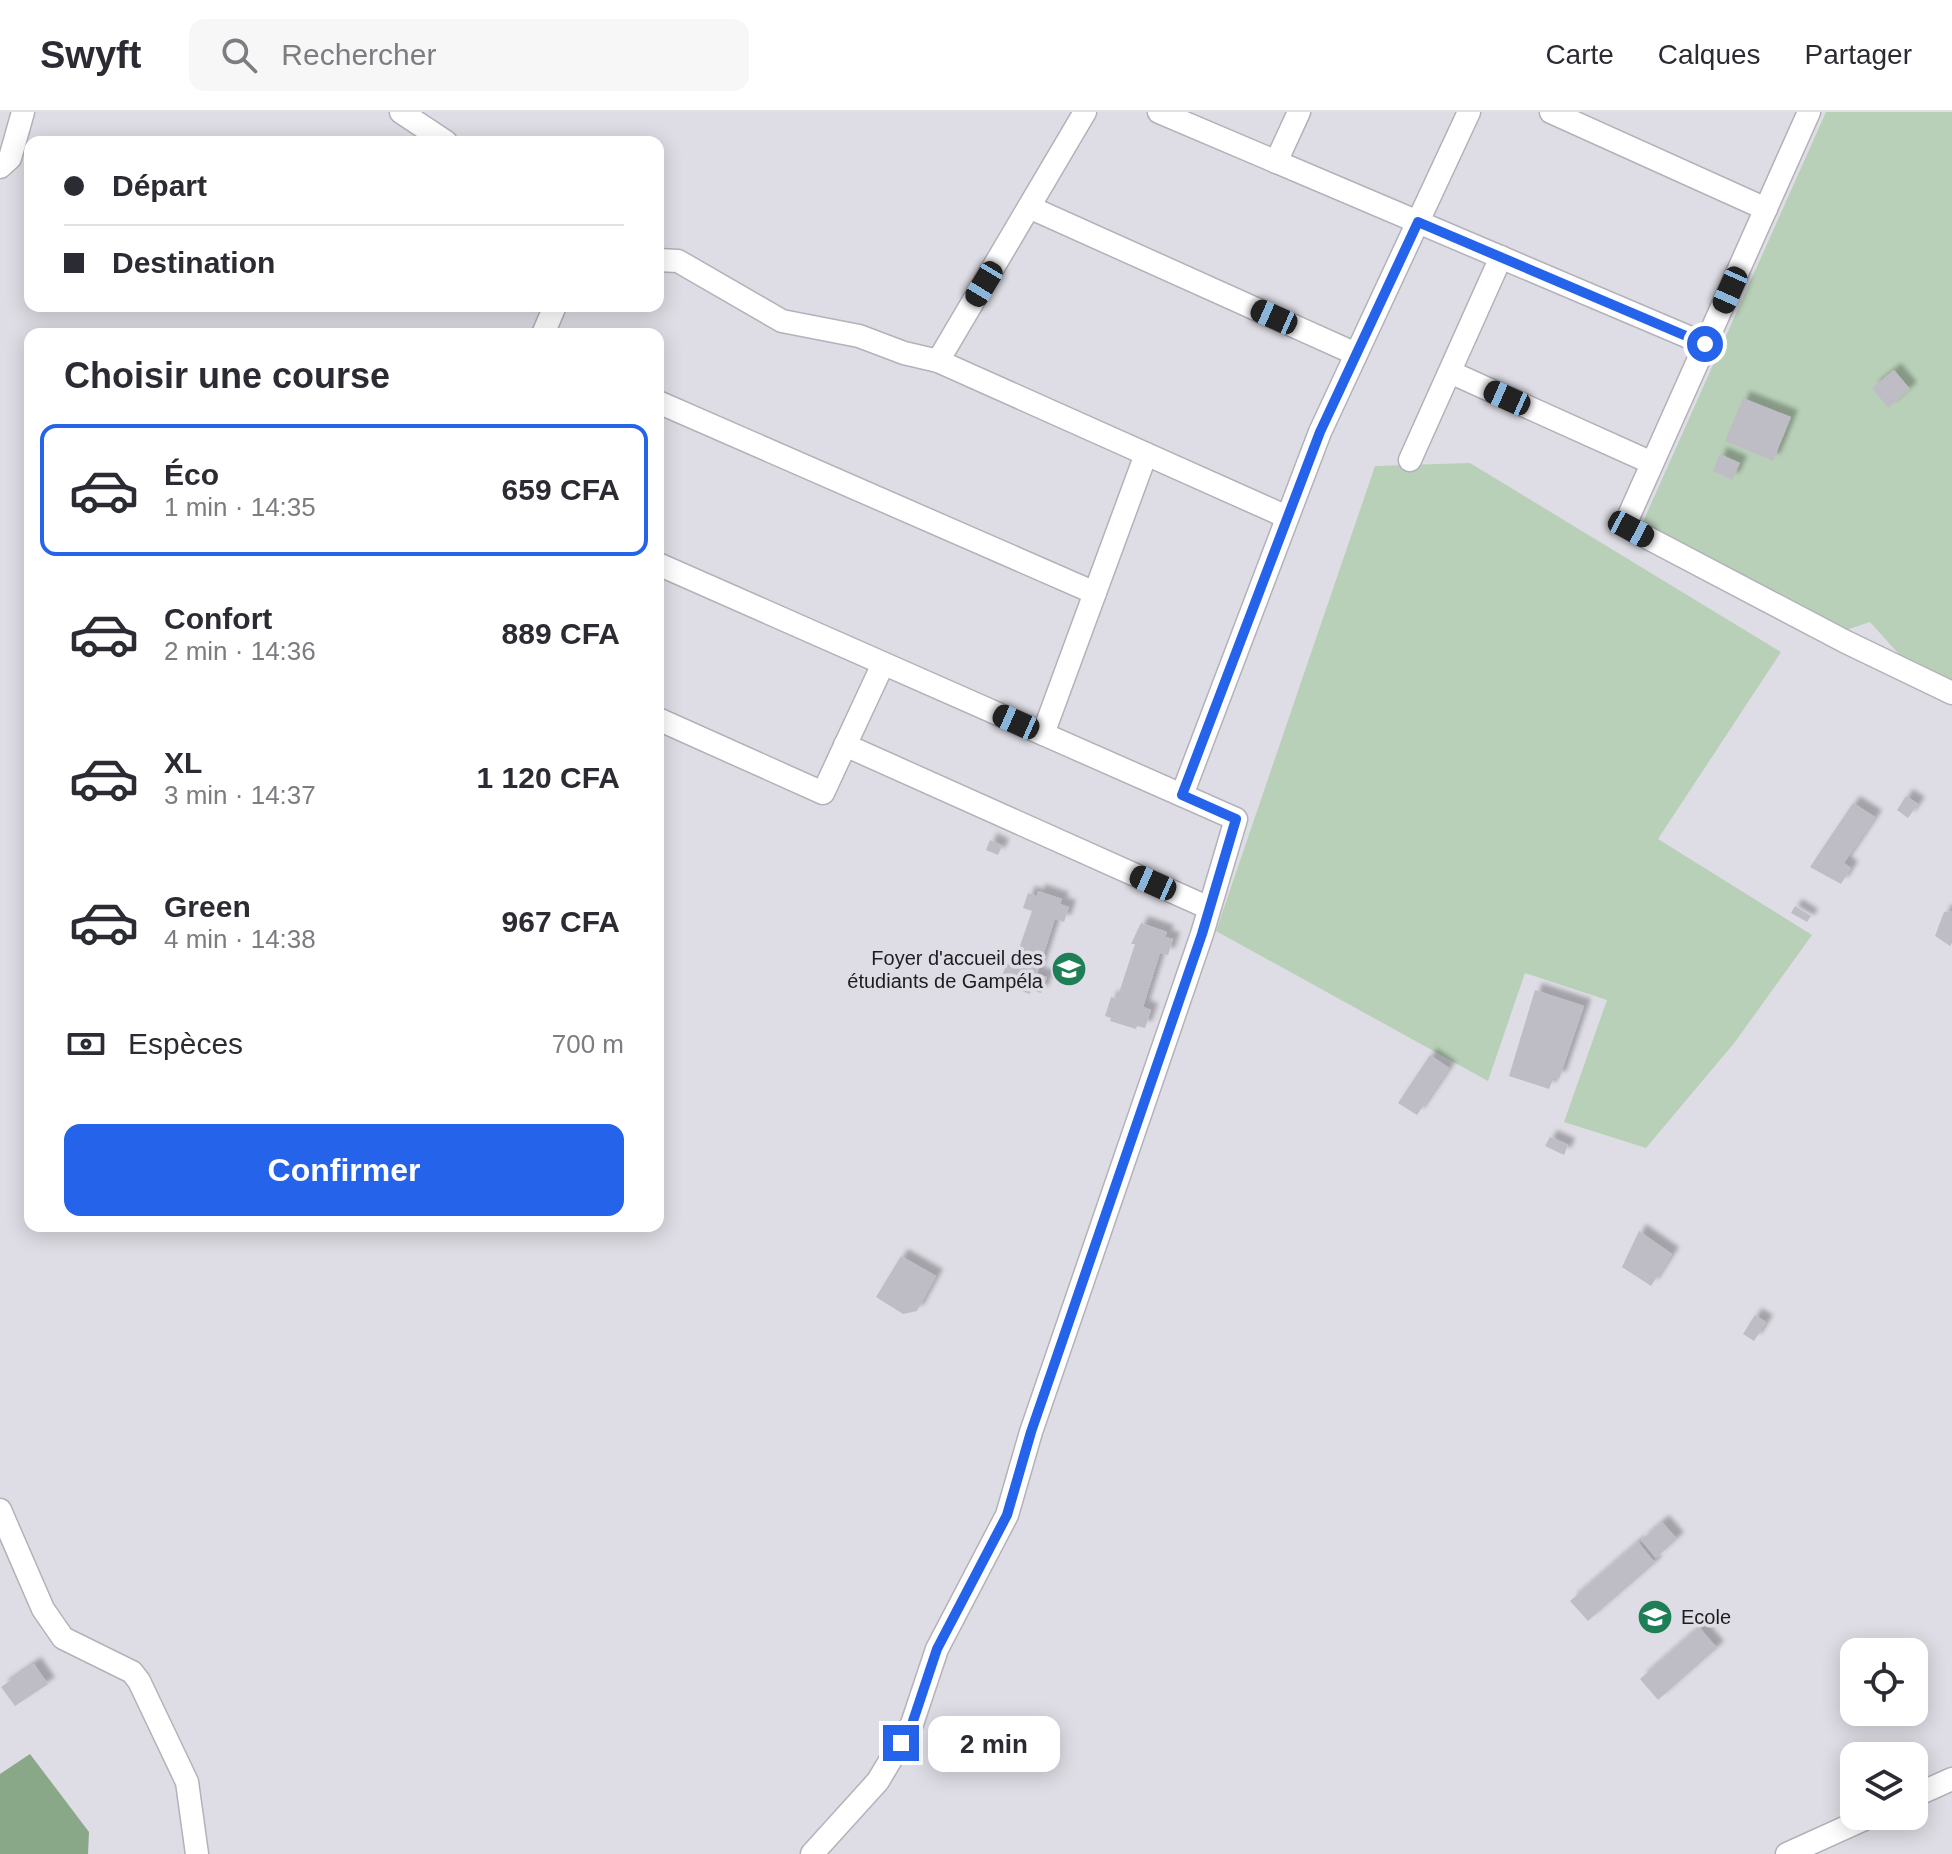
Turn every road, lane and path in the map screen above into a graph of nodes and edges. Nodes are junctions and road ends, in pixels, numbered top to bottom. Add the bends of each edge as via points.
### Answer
1 (23, 112) edge
2 (401, 112) edge
3 (1085, 112) edge
4 (1159, 112) edge
5 (1299, 112) edge
6 (1469, 112) edge
7 (1551, 112) edge
8 (1809, 112) edge
9 (437, 136) edge
10 (1276, 162) junction
11 (0, 167) edge
12 (1029, 207) junction
13 (1766, 209) junction
14 (1418, 222) junction
15 (1501, 257) junction
16 (664, 260) edge
17 (1705, 344) junction
18 (1356, 354) junction
19 (938, 361) junction
20 (1450, 372) junction
21 (664, 405) edge
22 (1146, 454) junction
23 (1410, 460) dead end
24 (1652, 463) junction
25 (1287, 517) junction
26 (664, 567) edge
27 (1095, 593) junction
28 (883, 664) junction
29 (1952, 693) edge
30 (664, 722) edge
31 (1043, 734) junction
32 (845, 745) junction
33 (1182, 795) junction
34 (1209, 908) junction
35 (0, 1510) edge
36 (1952, 1779) edge
37 (1928, 1790) edge
38 (1840, 1830) edge
39 (197, 1854) edge
40 (812, 1854) edge
41 (1787, 1854) edge

1 - 11 street via 10,158
2 - 9 street
3 - 12 street
4 - 10 street
5 - 10 street
6 - 14 street
7 - 13 street
8 - 13 street
10 - 14 street
12 - 18 street
12 - 19 street
13 - 17 street
14 - 15 street
14 - 18 street
15 - 17 street
15 - 20 street
16 - 19 street via 678,261 782,321 859,336
17 - 24 street
18 - 25 street
19 - 22 street
20 - 23 street
20 - 24 street
21 - 27 street
22 - 25 street
22 - 27 street
24 - 29 street via 1627,520 1631,529
25 - 33 street
26 - 28 street
27 - 31 street
28 - 31 street
28 - 32 street
30 - 32 street via 823,793
31 - 33 street
32 - 34 street
33 - 34 street via 1236,819
34 - 40 street via 1007,1515 937,1649 912,1724 878,1781
35 - 39 street via 43,1609 63,1638 132,1672 139,1681 187,1782
36 - 37 street
38 - 41 street

